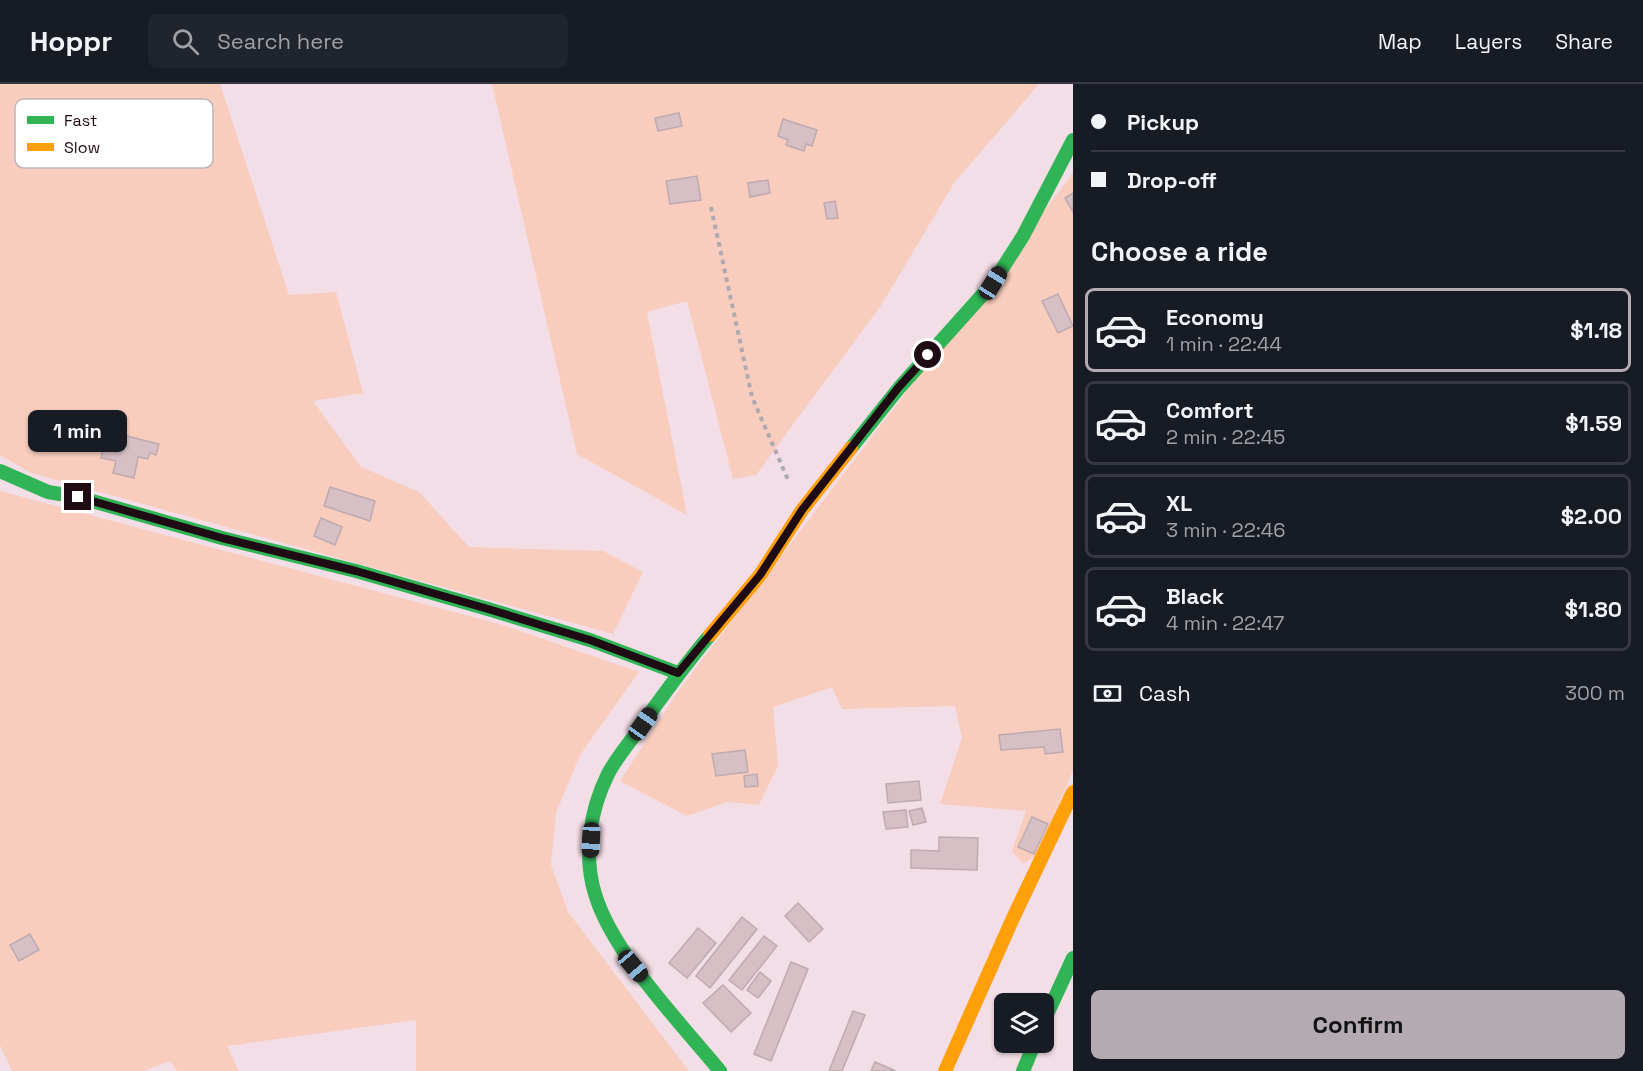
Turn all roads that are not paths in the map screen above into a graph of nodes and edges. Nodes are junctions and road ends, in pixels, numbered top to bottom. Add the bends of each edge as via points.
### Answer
1 (1073, 140) edge
2 (0, 471) edge
3 (678, 673) junction
4 (1073, 792) edge
5 (1073, 958) edge
6 (1054, 1000) edge
7 (1030, 1053) edge
8 (720, 1071) edge
9 (945, 1071) edge
10 (1023, 1071) edge

1 - 3 main road via 1023,236 993,283 898,388 802,510 760,575
2 - 3 main road via 48,492 488,609 590,640
3 - 8 main road via 608,774 592,819 590,861 595,894 633,966
4 - 9 main road
5 - 6 main road
7 - 10 main road

